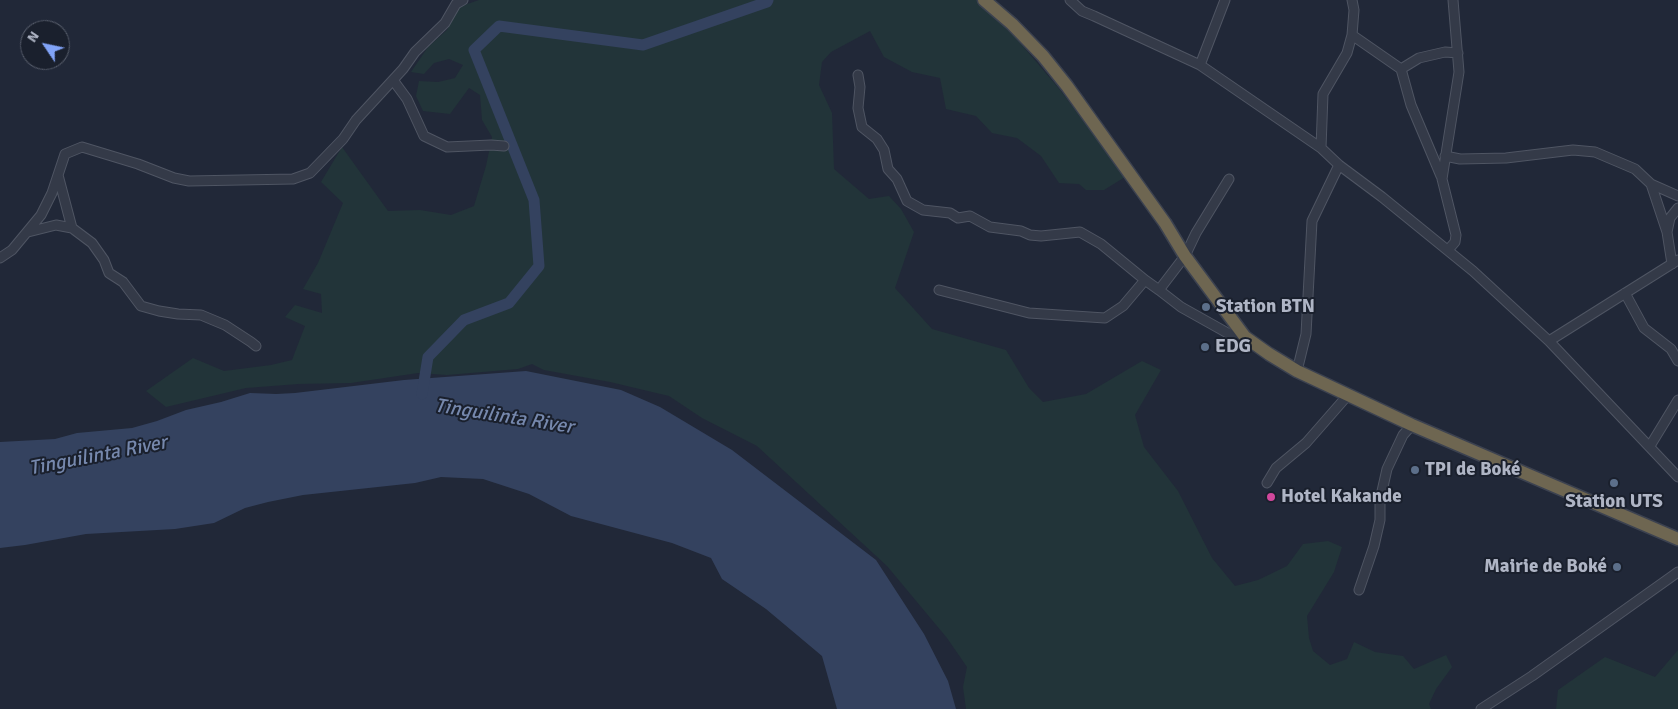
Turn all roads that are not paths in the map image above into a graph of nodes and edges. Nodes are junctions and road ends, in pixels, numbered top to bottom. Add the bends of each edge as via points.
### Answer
1 (463, 0) edge
2 (1070, 0) edge
3 (1225, 0) edge
4 (1352, 0) edge
5 (1453, 0) edge
6 (989, 2) edge
7 (1352, 35) junction
8 (1458, 53) junction
9 (1200, 65) junction
10 (1401, 70) junction
11 (858, 75) dead end
12 (393, 80) junction
13 (504, 146) dead end
14 (1321, 148) junction
15 (1445, 156) junction
16 (1339, 165) junction
17 (58, 172) junction
18 (1229, 179) dead end
19 (1442, 179) junction
20 (1651, 184) junction
21 (1678, 196) edge
22 (1678, 208) edge
23 (72, 228) junction
24 (28, 232) junction
25 (1667, 232) junction
26 (1448, 250) junction
27 (1185, 256) junction
28 (0, 258) edge
29 (1675, 262) edge
30 (1145, 280) junction
31 (939, 290) dead end
32 (1160, 290) junction
33 (1625, 293) junction
34 (1245, 337) junction
35 (1549, 340) junction
36 (256, 346) dead end
37 (1678, 361) edge
38 (1297, 371) junction
39 (1348, 395) junction
40 (1678, 400) edge
41 (1412, 425) junction
42 (1650, 446) junction
43 (1678, 477) edge
44 (1267, 483) dead end
45 (1678, 539) edge
46 (1678, 572) edge
47 (1359, 590) dead end
48 (1481, 709) edge

1 - 12 street via 456,4 445,23 415,52
2 - 9 street via 1082,11
3 - 9 street
4 - 7 street
5 - 8 street
6 - 27 highway via 1043,56 1067,86
7 - 10 street
7 - 14 street via 1347,53 1323,94
8 - 10 street via 1444,52 1420,58
8 - 15 street via 1459,72
9 - 14 street
10 - 19 street via 1411,105
11 - 30 street via 858,108 862,127 884,150 888,169 897,179 907,201 923,210 950,212 958,218 970,216 990,227 1030,235 1080,232 1101,244
12 - 13 street via 407,99 424,136 447,147
12 - 17 street via 310,173 293,179 189,181 82,147 65,154
14 - 16 street
15 - 19 street
15 - 20 street via 1460,159 1506,158 1573,150 1595,152 1636,169
16 - 26 street
16 - 38 street via 1312,221 1306,334
17 - 23 street
17 - 24 street via 52,193
18 - 27 street
19 - 26 street via 1456,235
20 - 21 street
20 - 25 street
22 - 25 street via 1670,218
23 - 24 street via 56,225
23 - 36 street via 92,243 109,273 123,282 142,306 169,313 201,314 225,325
24 - 28 street
25 - 29 street
26 - 35 street
27 - 32 street
27 - 34 highway
29 - 33 street
30 - 31 street via 1123,306 1105,318 1029,313
30 - 32 street
32 - 34 street via 1181,307 1231,335
33 - 35 street
33 - 37 street via 1644,328 1671,349
34 - 38 highway
35 - 42 street
38 - 39 highway
39 - 41 highway
39 - 44 street via 1306,443 1276,468
40 - 42 street
41 - 45 highway
41 - 47 street via 1403,435 1387,469 1374,546
42 - 43 street
46 - 48 street

